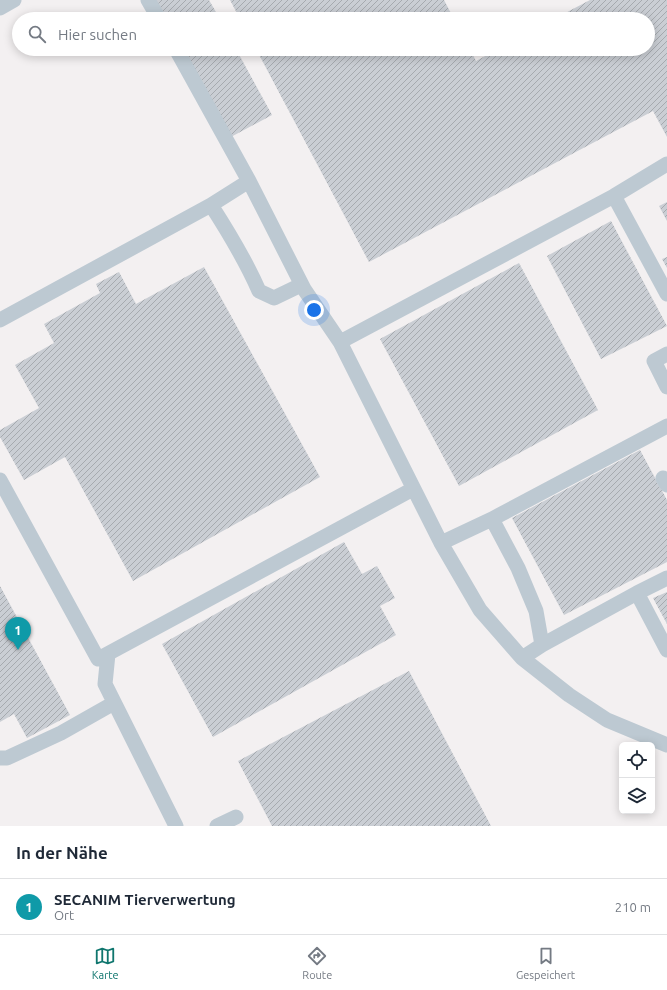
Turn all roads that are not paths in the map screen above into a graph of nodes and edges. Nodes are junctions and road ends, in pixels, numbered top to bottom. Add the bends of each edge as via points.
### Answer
1 (14, 0) edge
2 (148, 0) edge
3 (0, 8) edge
4 (155, 12) edge
5 (180, 56) edge
6 (667, 164) edge
7 (249, 181) junction
8 (614, 196) junction
9 (211, 205) junction
10 (304, 290) junction
11 (667, 294) edge
12 (0, 320) edge
13 (340, 342) junction
14 (667, 354) edge
15 (667, 387) edge
16 (667, 426) edge
17 (1, 485) edge
18 (413, 489) junction
19 (492, 519) junction
20 (441, 543) junction
21 (667, 578) edge
22 (637, 594) junction
23 (542, 645) junction
24 (667, 650) edge
25 (108, 654) junction
26 (522, 658) junction
27 (114, 703) junction
28 (667, 745) edge
29 (0, 758) edge
30 (236, 816) dead end
31 (176, 826) edge
32 (217, 826) edge

1 - 3 lane
2 - 4 lane
5 - 7 lane
6 - 8 lane
7 - 9 lane
7 - 10 lane
8 - 11 lane
8 - 13 lane
9 - 10 lane via 250,271 259,292 274,298 301,285
9 - 12 lane
10 - 13 lane
13 - 18 lane
14 - 15 lane via 654,361
16 - 19 lane
17 - 25 lane via 98,659
18 - 20 lane
18 - 25 lane
19 - 20 lane
19 - 23 lane via 518,568 536,611
20 - 26 lane via 480,610
21 - 22 lane
22 - 23 lane
22 - 24 lane
23 - 26 lane
25 - 27 lane via 105,684
26 - 28 lane via 569,695 608,720
27 - 29 lane via 54,736 7,758
27 - 31 lane
30 - 32 lane

